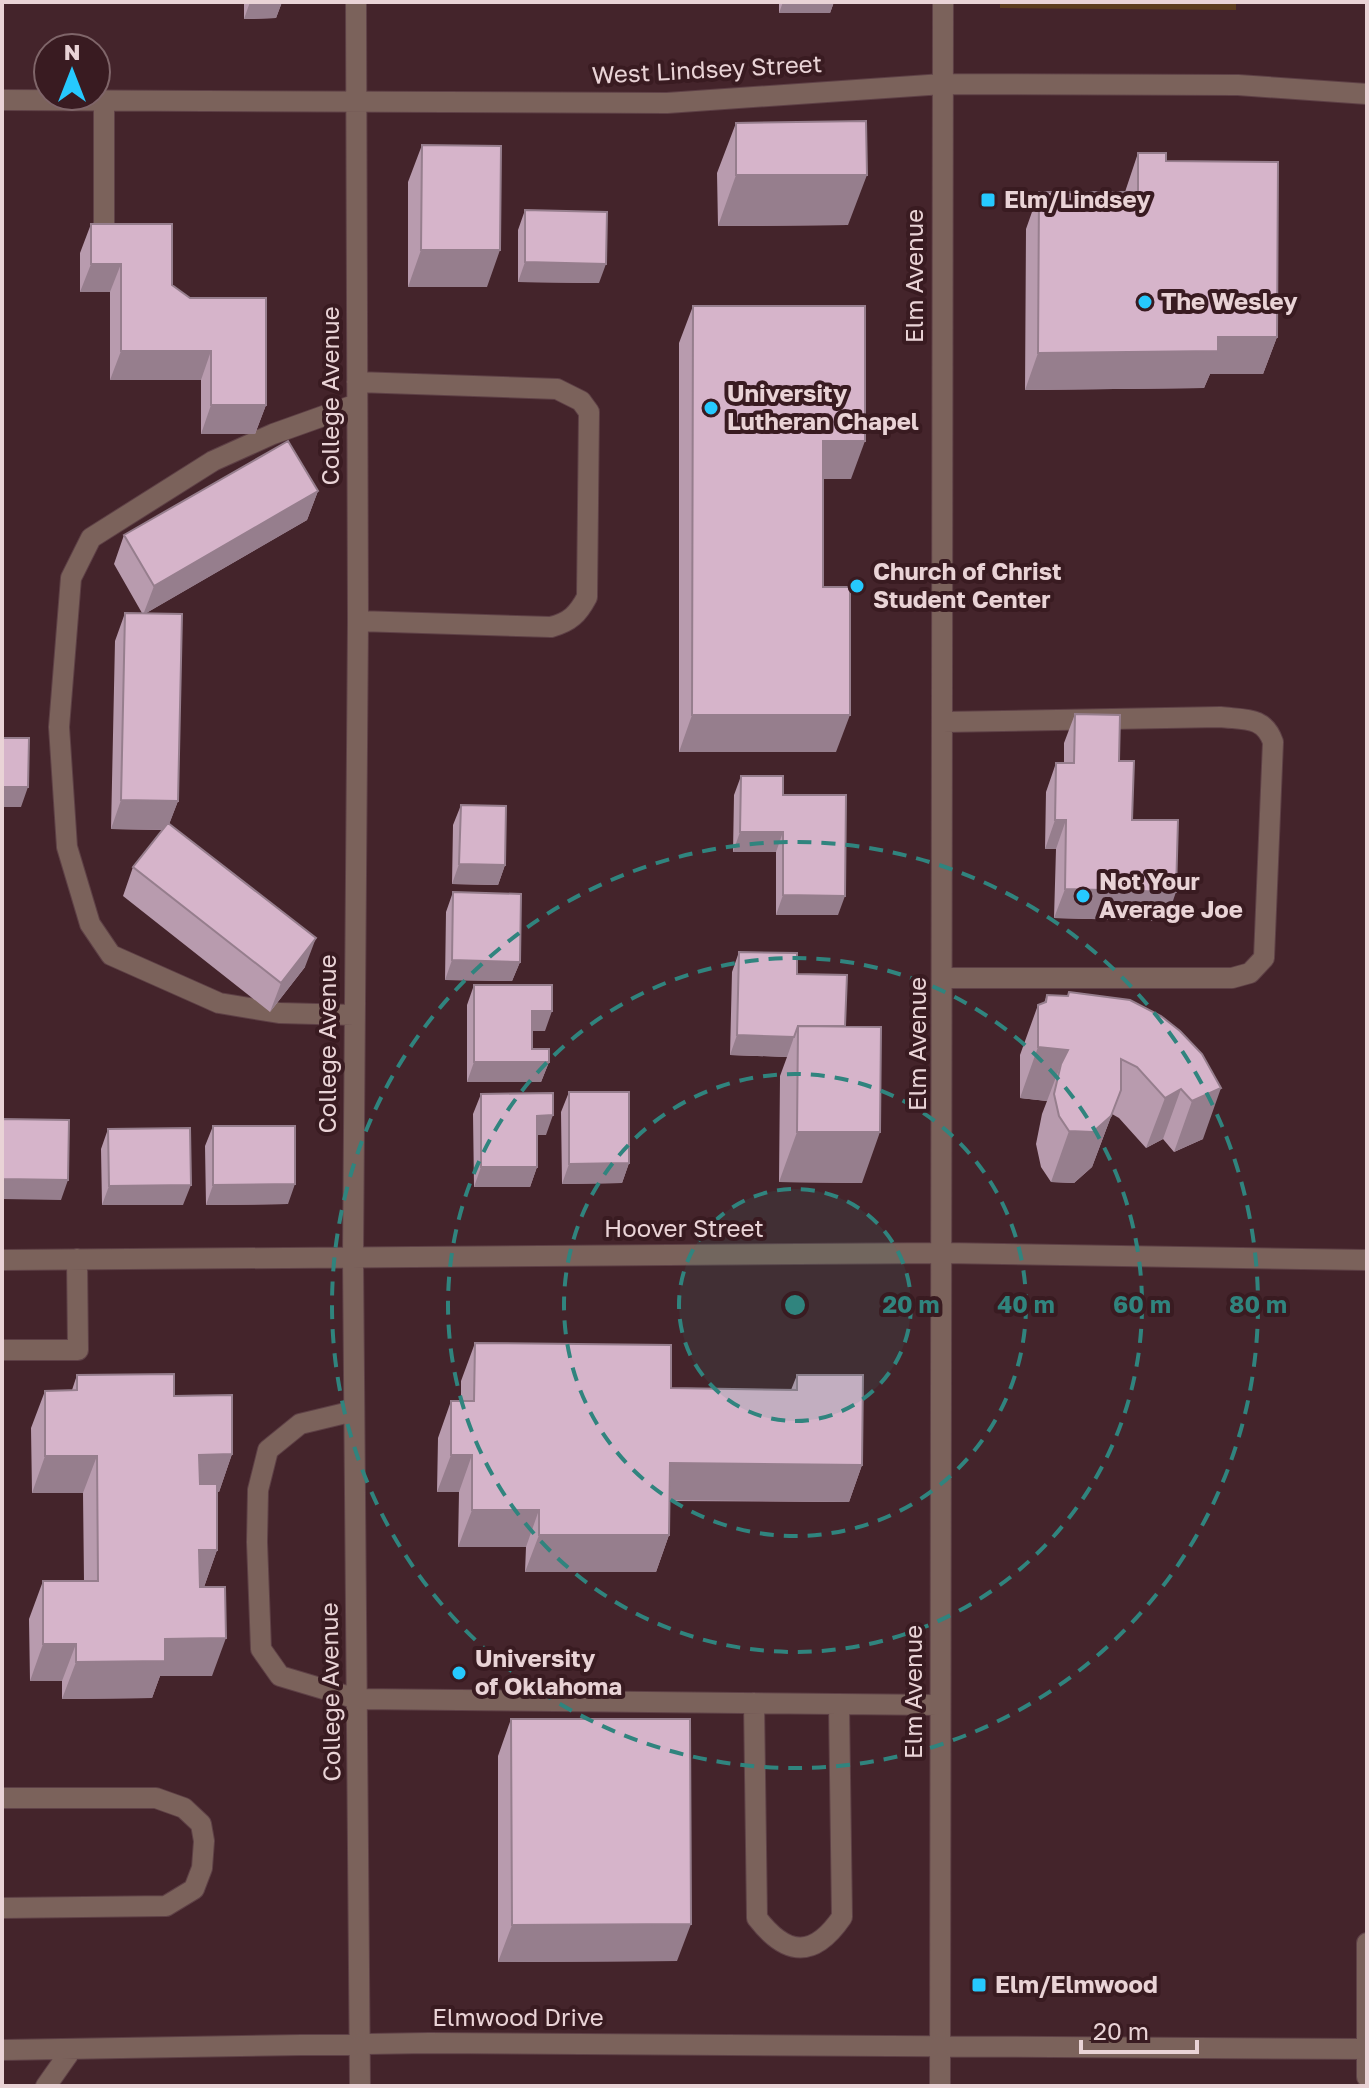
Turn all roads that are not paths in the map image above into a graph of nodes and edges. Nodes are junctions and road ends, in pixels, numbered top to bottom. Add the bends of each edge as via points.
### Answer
1 (356, 2) edge
2 (943, 2) edge
3 (943, 84) junction
4 (1367, 94) edge
5 (2, 100) edge
6 (32, 100) edge
7 (112, 101) edge
8 (355, 101) junction
9 (104, 112) edge
10 (104, 233) edge
11 (357, 382) junction
12 (357, 404) junction
13 (358, 621) junction
14 (943, 722) junction
15 (944, 978) junction
16 (354, 1015) junction
17 (944, 1253) junction
18 (353, 1257) junction
19 (77, 1259) junction
20 (2, 1260) edge
21 (1367, 1260) edge
22 (2, 1350) edge
23 (354, 1411) junction
24 (357, 1699) junction
25 (754, 1703) junction
26 (839, 1704) junction
27 (939, 1705) junction
28 (2, 1798) edge
29 (2, 1908) edge
30 (1367, 1943) edge
31 (1367, 2007) edge
32 (360, 2045) junction
33 (941, 2048) junction
34 (72, 2049) junction
35 (1367, 2049) edge
36 (2, 2050) edge
37 (1367, 2077) edge
38 (46, 2086) edge
39 (360, 2086) edge
40 (940, 2086) edge

1 - 8 street, College Avenue
2 - 3 street, Elm Avenue
3 - 4 street, West Lindsey Street via 1238,85
3 - 8 street, West Lindsey Street via 667,103
3 - 14 street, Elm Avenue
5 - 6 street, West Lindsey Street
7 - 8 street, West Lindsey Street
8 - 11 street, College Avenue
9 - 10 street
11 - 12 street, College Avenue
11 - 13 street via 557,389 581,401 589,412 587,597 579,613 551,627
12 - 13 street, College Avenue
12 - 16 street via 213,461 91,538 71,578 59,727 67,847 90,924 111,955 219,1003 279,1013
13 - 16 street, College Avenue
14 - 15 street, Elm Avenue
14 - 15 street via 1220,717 1259,721 1268,726 1273,742 1264,958 1250,973 1232,978
15 - 17 street, Elm Avenue
16 - 18 street, College Avenue
17 - 18 street, Hoover Street
17 - 21 street, Hoover Street
17 - 27 street, Elm Avenue
18 - 19 street, Hoover Street
18 - 23 street, College Avenue
19 - 20 street, Hoover Street
19 - 22 street via 78,1350
23 - 24 street, College Avenue
23 - 24 street via 300,1424 268,1450 258,1490 257,1542 261,1649 280,1676
24 - 25 street
24 - 32 street, College Avenue
25 - 26 street
25 - 26 street via 757,1918 774,1941 806,1948 826,1939 842,1917
26 - 27 street
27 - 33 street, Elm Avenue
28 - 29 street via 156,1798 184,1808 201,1824 204,1841 194,1889 166,1906
30 - 31 street
31 - 35 street
32 - 33 street, Elmwood Drive
32 - 34 street, Elmwood Drive
32 - 39 street, College Avenue
33 - 35 street, Elmwood Drive
33 - 40 street, Elm Avenue
34 - 36 street, Elmwood Drive
34 - 38 street
35 - 37 street

